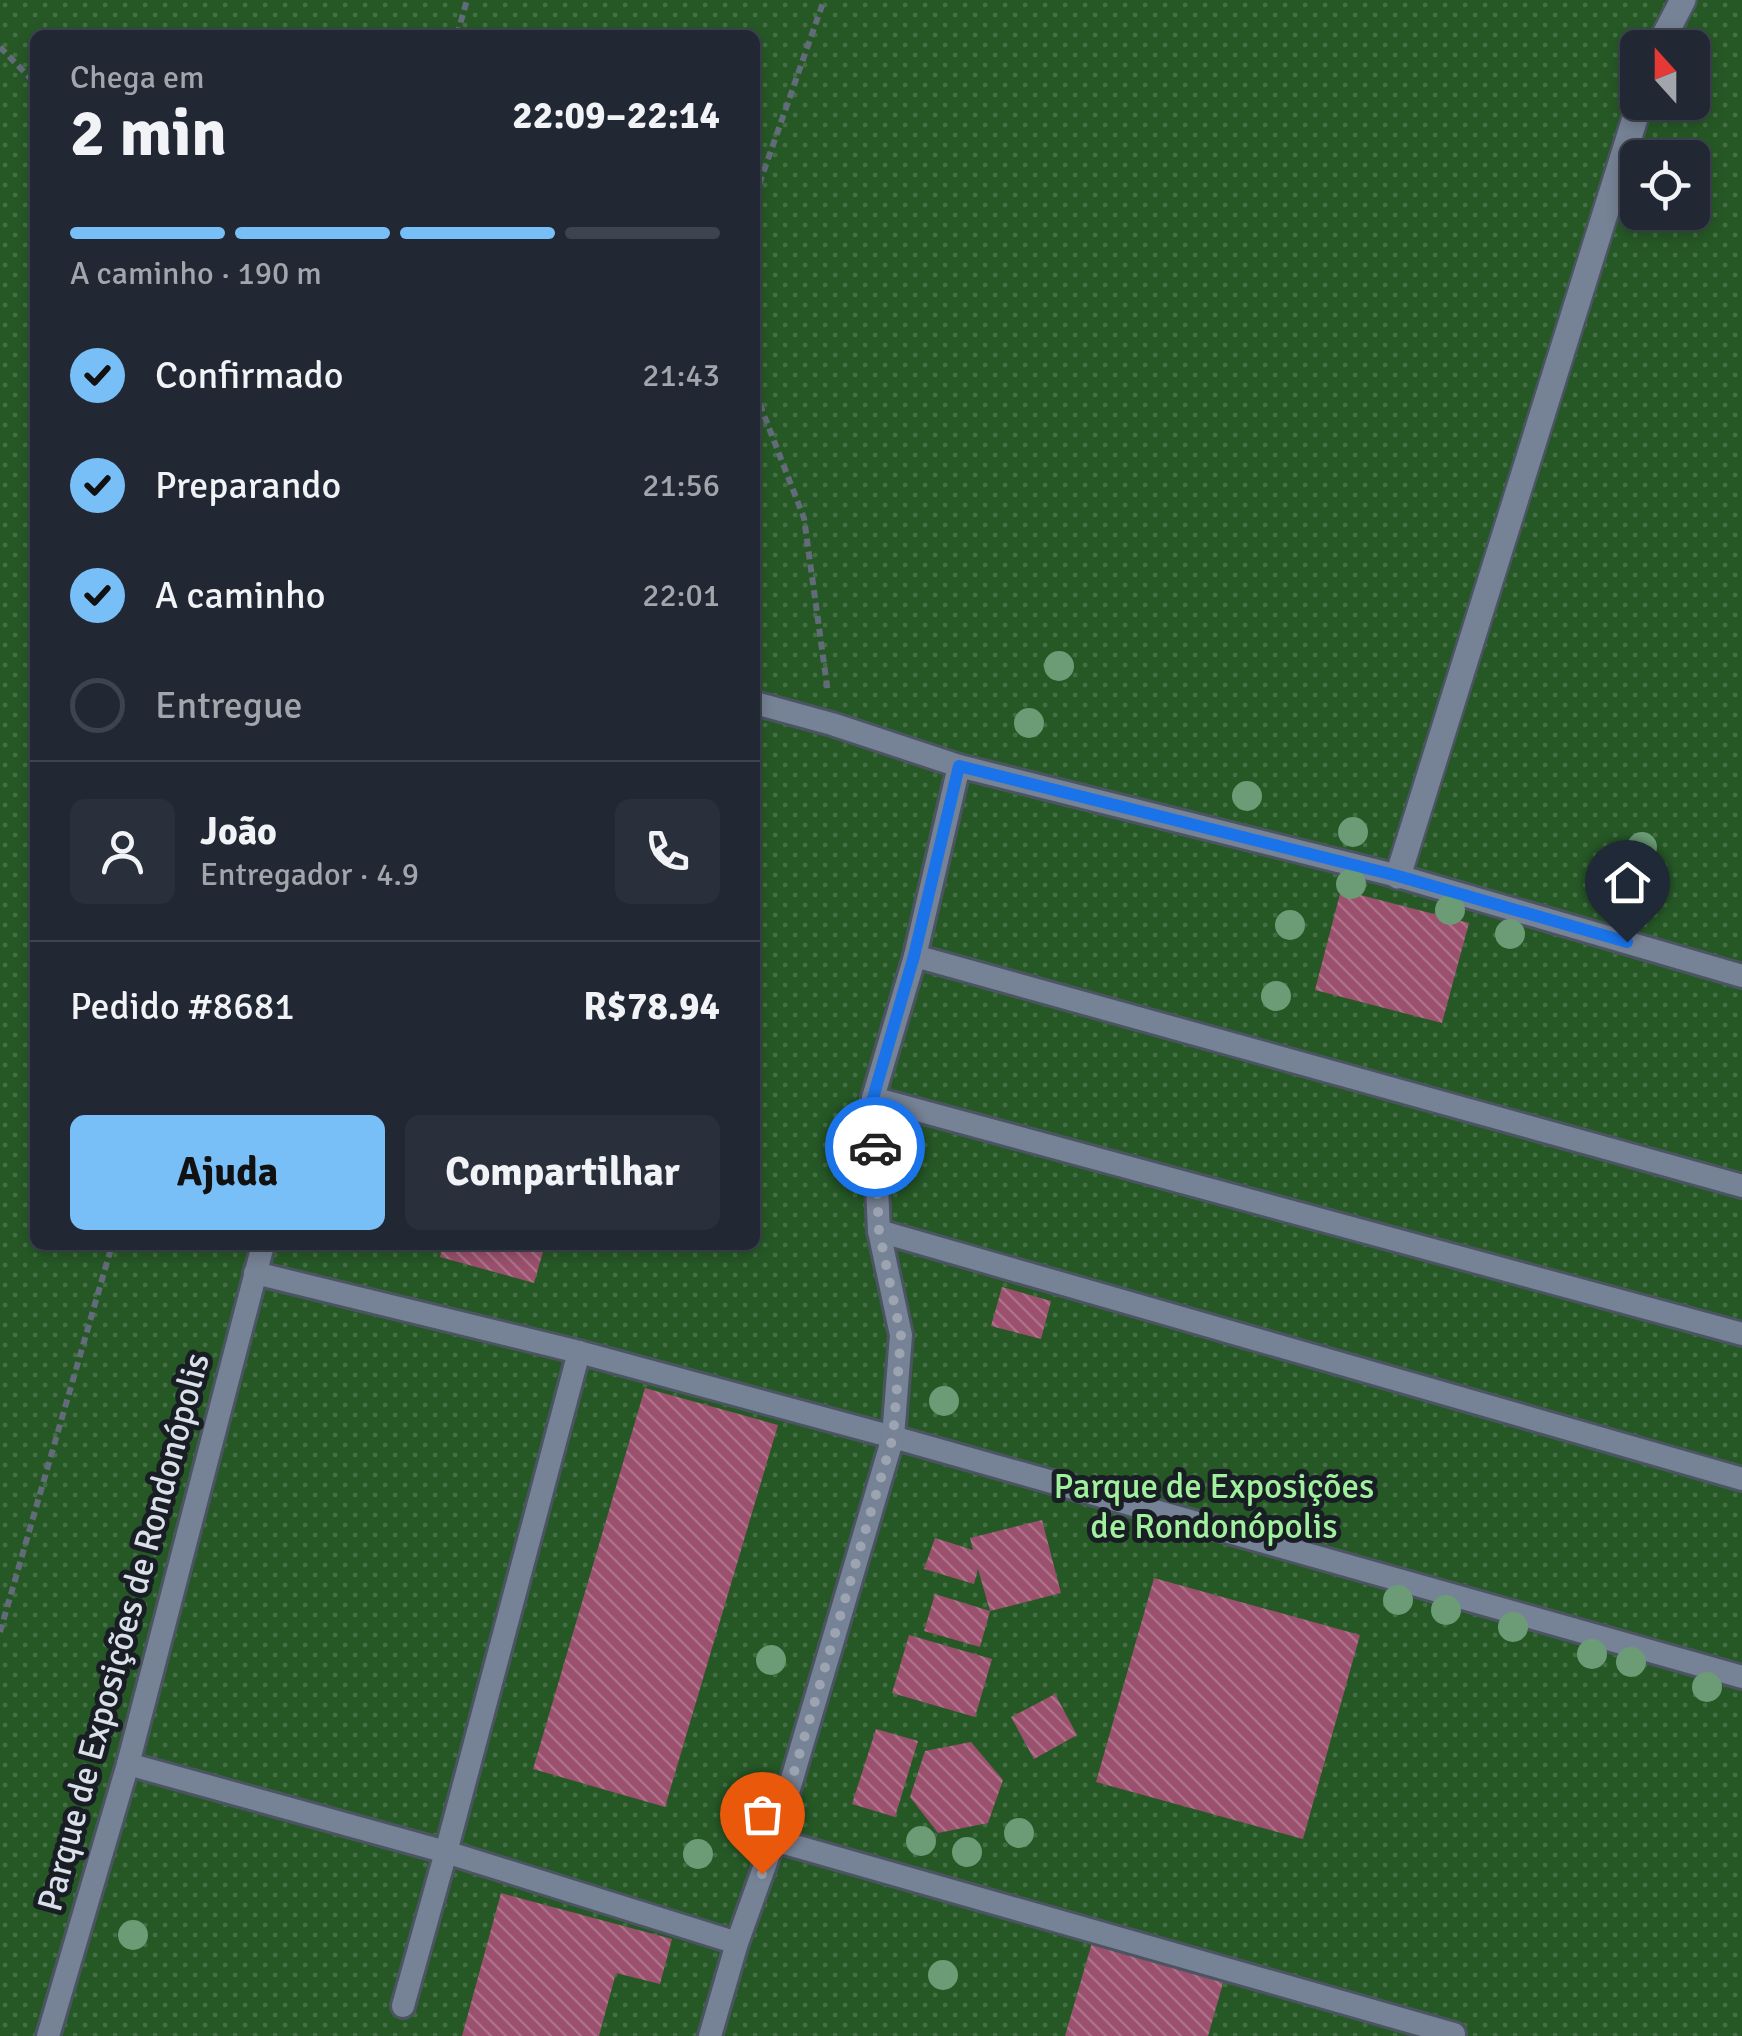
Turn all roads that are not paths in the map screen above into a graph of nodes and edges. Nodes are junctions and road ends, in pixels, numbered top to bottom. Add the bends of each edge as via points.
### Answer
1 (1683, 0) edge
2 (1667, 30) edge
3 (1634, 120) edge
4 (760, 704) edge
5 (959, 766) junction
6 (1398, 876) junction
7 (914, 956) junction
8 (1742, 976) edge
9 (873, 1098) junction
10 (1742, 1186) edge
11 (879, 1231) junction
12 (262, 1250) edge
13 (255, 1273) junction
14 (1742, 1334) edge
15 (579, 1352) junction
16 (893, 1437) junction
17 (1742, 1479) edge
18 (1742, 1677) edge
19 (128, 1764) junction
20 (774, 1840) junction
21 (446, 1852) junction
22 (737, 1943) junction
23 (402, 2006) dead end
24 (48, 2036) edge
25 (710, 2036) edge
26 (1453, 2036) edge

1 - 2 street
3 - 6 street
4 - 5 lane
5 - 6 lane
5 - 7 lane
6 - 8 lane
7 - 9 lane
7 - 10 lane
9 - 11 lane
9 - 14 lane
11 - 16 lane via 901,1336
11 - 17 lane
12 - 13 lane, Parque de Exposições de Rondonópolis
13 - 15 lane
13 - 19 lane, Parque de Exposições de Rondonópolis
15 - 16 lane
15 - 21 lane
16 - 18 lane
16 - 20 lane
19 - 21 lane
19 - 24 lane, Parque de Exposições de Rondonópolis
20 - 22 lane
20 - 26 lane
21 - 22 lane
21 - 23 lane
22 - 25 lane

